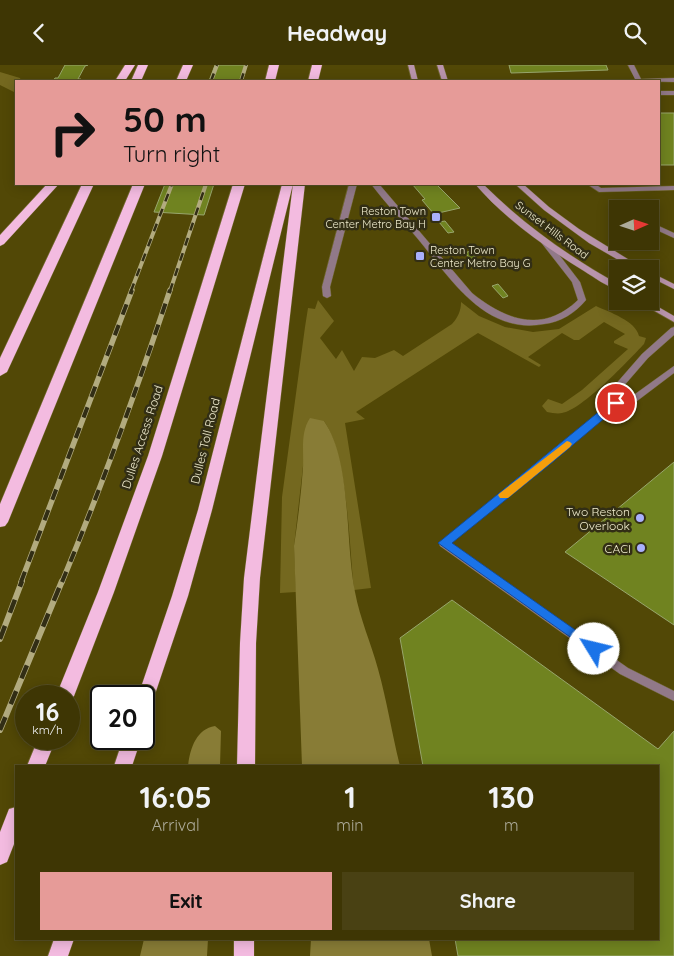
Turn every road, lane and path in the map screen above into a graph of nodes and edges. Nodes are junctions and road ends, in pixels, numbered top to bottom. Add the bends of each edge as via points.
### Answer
1 (130, 65) edge
2 (143, 65) edge
3 (188, 65) edge
4 (274, 65) edge
5 (317, 65) edge
6 (412, 65) edge
7 (440, 65) edge
8 (631, 65) edge
9 (121, 80) edge
10 (136, 80) edge
11 (181, 80) edge
12 (270, 80) edge
13 (314, 80) edge
14 (415, 80) edge
15 (445, 80) edge
16 (638, 80) edge
17 (660, 80) edge
18 (674, 80) edge
19 (660, 93) edge
20 (674, 93) edge
21 (52, 185) edge
22 (88, 185) edge
23 (139, 185) edge
24 (239, 185) edge
25 (288, 185) edge
26 (299, 185) edge
27 (354, 185) edge
28 (376, 185) edge
29 (480, 185) edge
30 (521, 185) edge
31 (592, 185) edge
32 (674, 188) edge
33 (659, 228) edge
34 (674, 236) edge
35 (544, 241) junction
36 (0, 242) edge
37 (625, 260) edge
38 (659, 279) edge
39 (609, 283) edge
40 (674, 287) edge
41 (327, 296) dead end
42 (658, 310) edge
43 (674, 319) edge
44 (674, 330) edge
45 (674, 369) edge
46 (0, 372) edge
47 (616, 403) junction
48 (0, 522) edge
49 (68, 685) edge
50 (150, 685) edge
51 (674, 696) edge
52 (43, 750) edge
53 (128, 750) edge
54 (36, 765) edge
55 (123, 765) edge
56 (246, 765) edge
57 (15, 818) edge
58 (0, 856) edge
59 (64, 940) edge
60 (244, 940) edge
61 (58, 956) edge
62 (244, 956) edge

1 - 9 highway
2 - 10 highway
3 - 11 highway
4 - 12 highway
5 - 13 highway
6 - 14 main road
7 - 15 main road
8 - 16 street
17 - 18 street
19 - 20 street
21 - 36 highway
22 - 46 highway
23 - 48 highway
24 - 49 highway, Dulles Access Road via 156,456
25 - 50 highway, Dulles Toll Road via 205,510
26 - 56 highway via 252,578
27 - 41 street via 326,287
28 - 35 street via 474,300 501,318 519,323 551,321 566,315 582,300 576,282
29 - 35 main road, Sunset Hills Road
30 - 37 main road, Sunset Hills Road via 554,213
31 - 32 street via 599,191
33 - 34 street
35 - 39 main road, Sunset Hills Road
38 - 40 main road
42 - 43 main road
44 - 47 street via 618,387
45 - 47 street via 634,399
47 - 51 street via 444,543 624,671
52 - 54 highway
53 - 55 highway
57 - 58 highway
59 - 61 highway
60 - 62 highway

